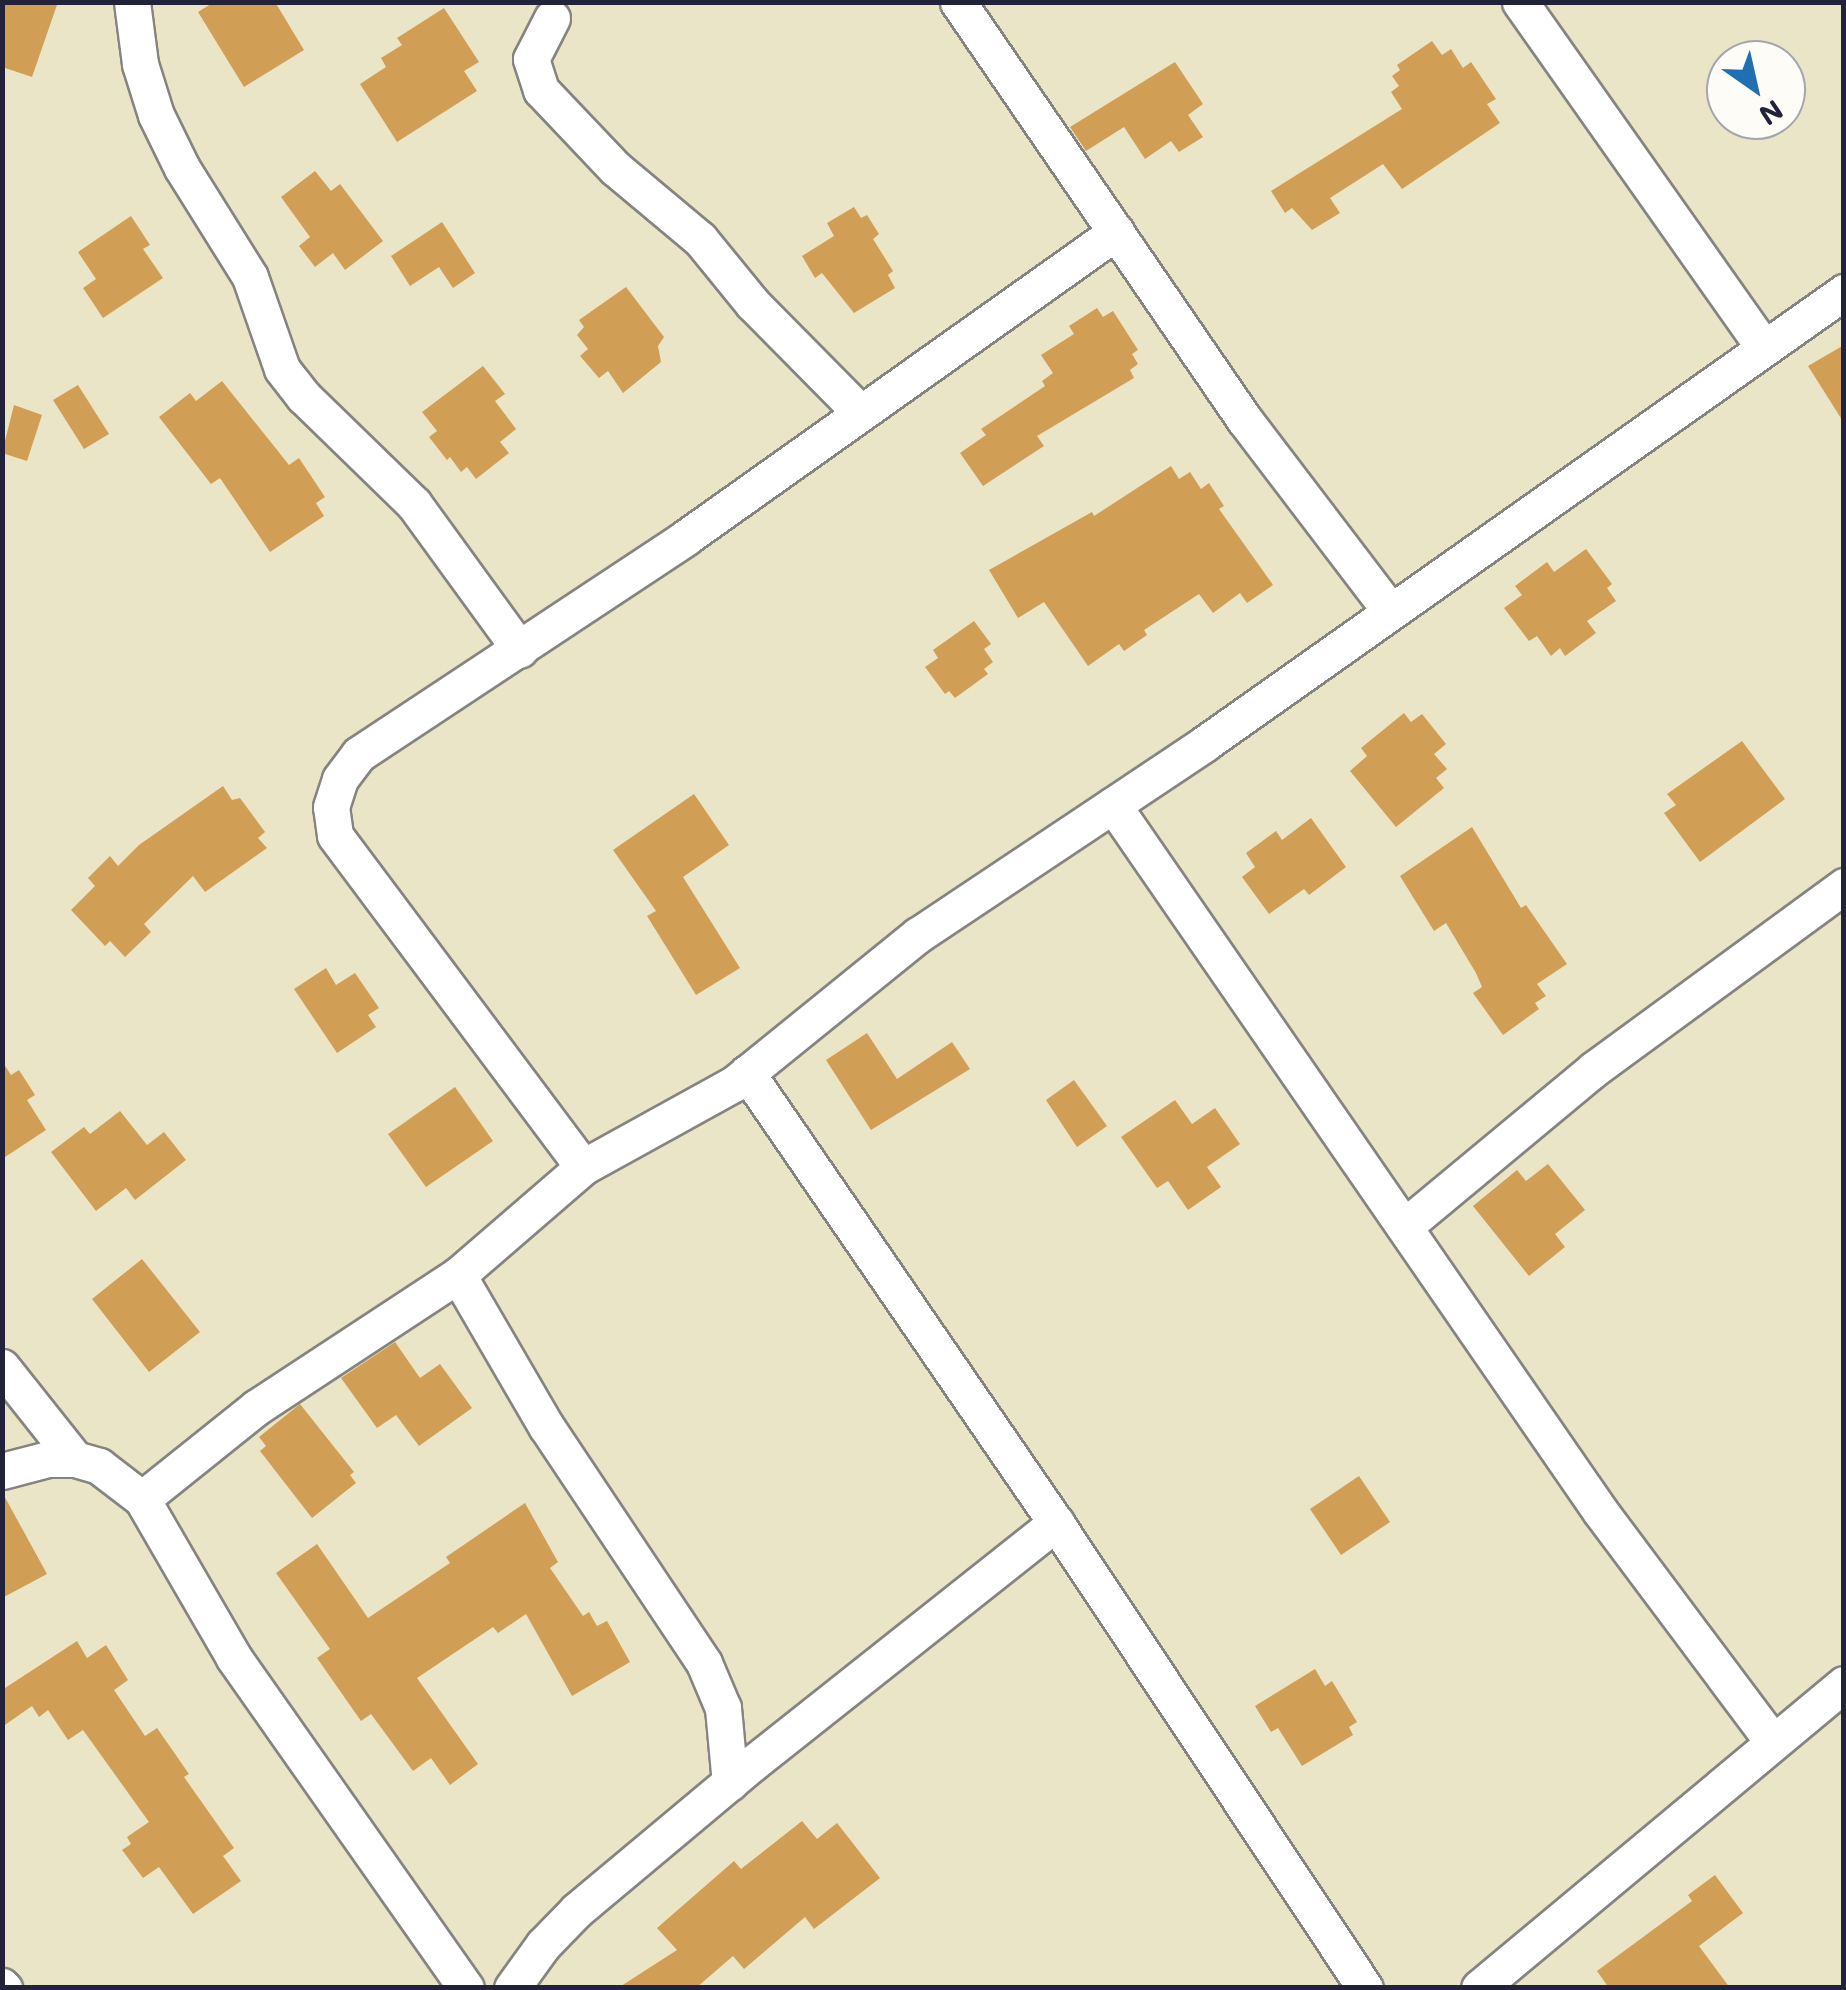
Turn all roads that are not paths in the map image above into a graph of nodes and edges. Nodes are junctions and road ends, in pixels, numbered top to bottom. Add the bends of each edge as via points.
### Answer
1 (132, 2) edge
2 (958, 2) edge
3 (1520, 2) edge
4 (552, 18) dead end
5 (1116, 232) junction
6 (1844, 292) edge
7 (1763, 346) junction
8 (862, 413) junction
9 (1389, 609) junction
10 (520, 650) junction
11 (1113, 805) junction
12 (1844, 886) edge
13 (747, 1073) junction
14 (583, 1167) junction
15 (1405, 1226) junction
16 (458, 1275) junction
17 (2, 1367) edge
18 (75, 1458) junction
19 (2, 1471) edge
20 (142, 1499) junction
21 (1056, 1523) junction
22 (1844, 1684) edge
23 (1772, 1741) junction
24 (730, 1783) junction
25 (466, 1988) edge
26 (512, 1988) edge
27 (1366, 1988) edge
28 (1480, 1988) edge

1 - 10 street via 140,64 156,115 250,277 282,369 414,504
2 - 5 street
3 - 7 street
4 - 8 street via 530,59 540,90 615,168 700,239 753,304
5 - 8 street
5 - 9 street via 1244,419
6 - 7 street
7 - 9 street
8 - 10 street
9 - 11 street
10 - 14 street via 359,754 340,778 331,807 336,835 361,875
11 - 13 street via 918,935
11 - 15 street
12 - 15 street via 1594,1069
13 - 14 street
13 - 21 street
14 - 16 street
15 - 23 street via 1600,1511
16 - 20 street via 246,1416
16 - 24 street via 546,1426 704,1663 724,1708
17 - 18 street
18 - 19 street
18 - 20 street via 99,1466
20 - 25 street via 234,1658
21 - 24 street
21 - 27 street
22 - 23 street
23 - 28 street
24 - 26 street via 555,1931

